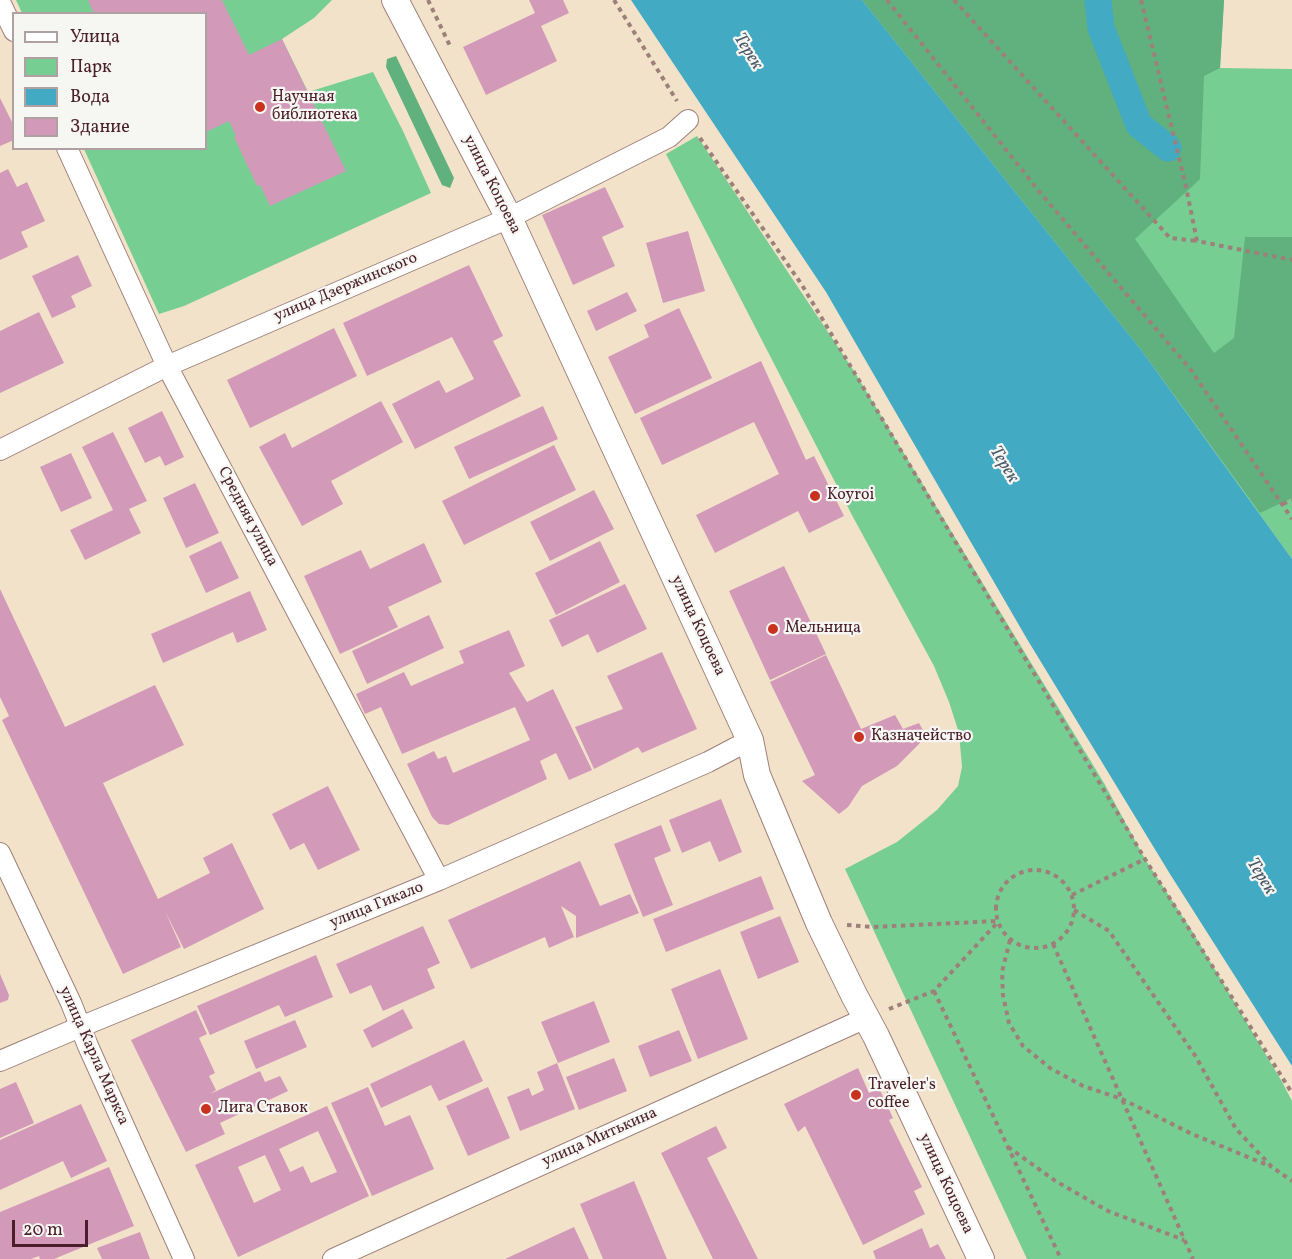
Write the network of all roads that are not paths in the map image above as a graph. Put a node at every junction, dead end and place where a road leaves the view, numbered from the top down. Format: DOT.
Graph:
graph roads {
  1 [pos="395,0"];
  2 [pos="0,2"];
  3 [pos="12,27"];
  4 [pos="688,120"];
  5 [pos="68,150"];
  6 [pos="509,218"];
  7 [pos="167,366"];
  8 [pos="0,450"];
  9 [pos="750,740"];
  10 [pos="0,853"];
  11 [pos="439,880"];
  12 [pos="866,1018"];
  13 [pos="80,1027"];
  14 [pos="0,1061"];
  15 [pos="184,1259"];
  16 [pos="333,1259"];
  17 [pos="981,1259"];
  1 -- 6 [label="street, улица Коцоева"];
  2 -- 3 [label="street"];
  4 -- 6 [label="street, улица Дзержинского"];
  5 -- 7 [label="street, Средняя улица"];
  6 -- 7 [label="street, улица Дзержинского"];
  6 -- 9 [label="street, улица Коцоева"];
  7 -- 8 [label="street, улица Дзержинского"];
  7 -- 11 [label="street, Средняя улица"];
  9 -- 11 [label="street, улица Гикало"];
  9 -- 12 [label="street, улица Коцоева"];
  10 -- 13 [label="street, улица Карла Маркса"];
  11 -- 13 [label="street, улица Гикало"];
  12 -- 16 [label="street, улица Митькина"];
  12 -- 17 [label="street, улица Коцоева"];
  13 -- 14 [label="street, улица Гикало"];
  13 -- 15 [label="street, улица Карла Маркса"];
}
